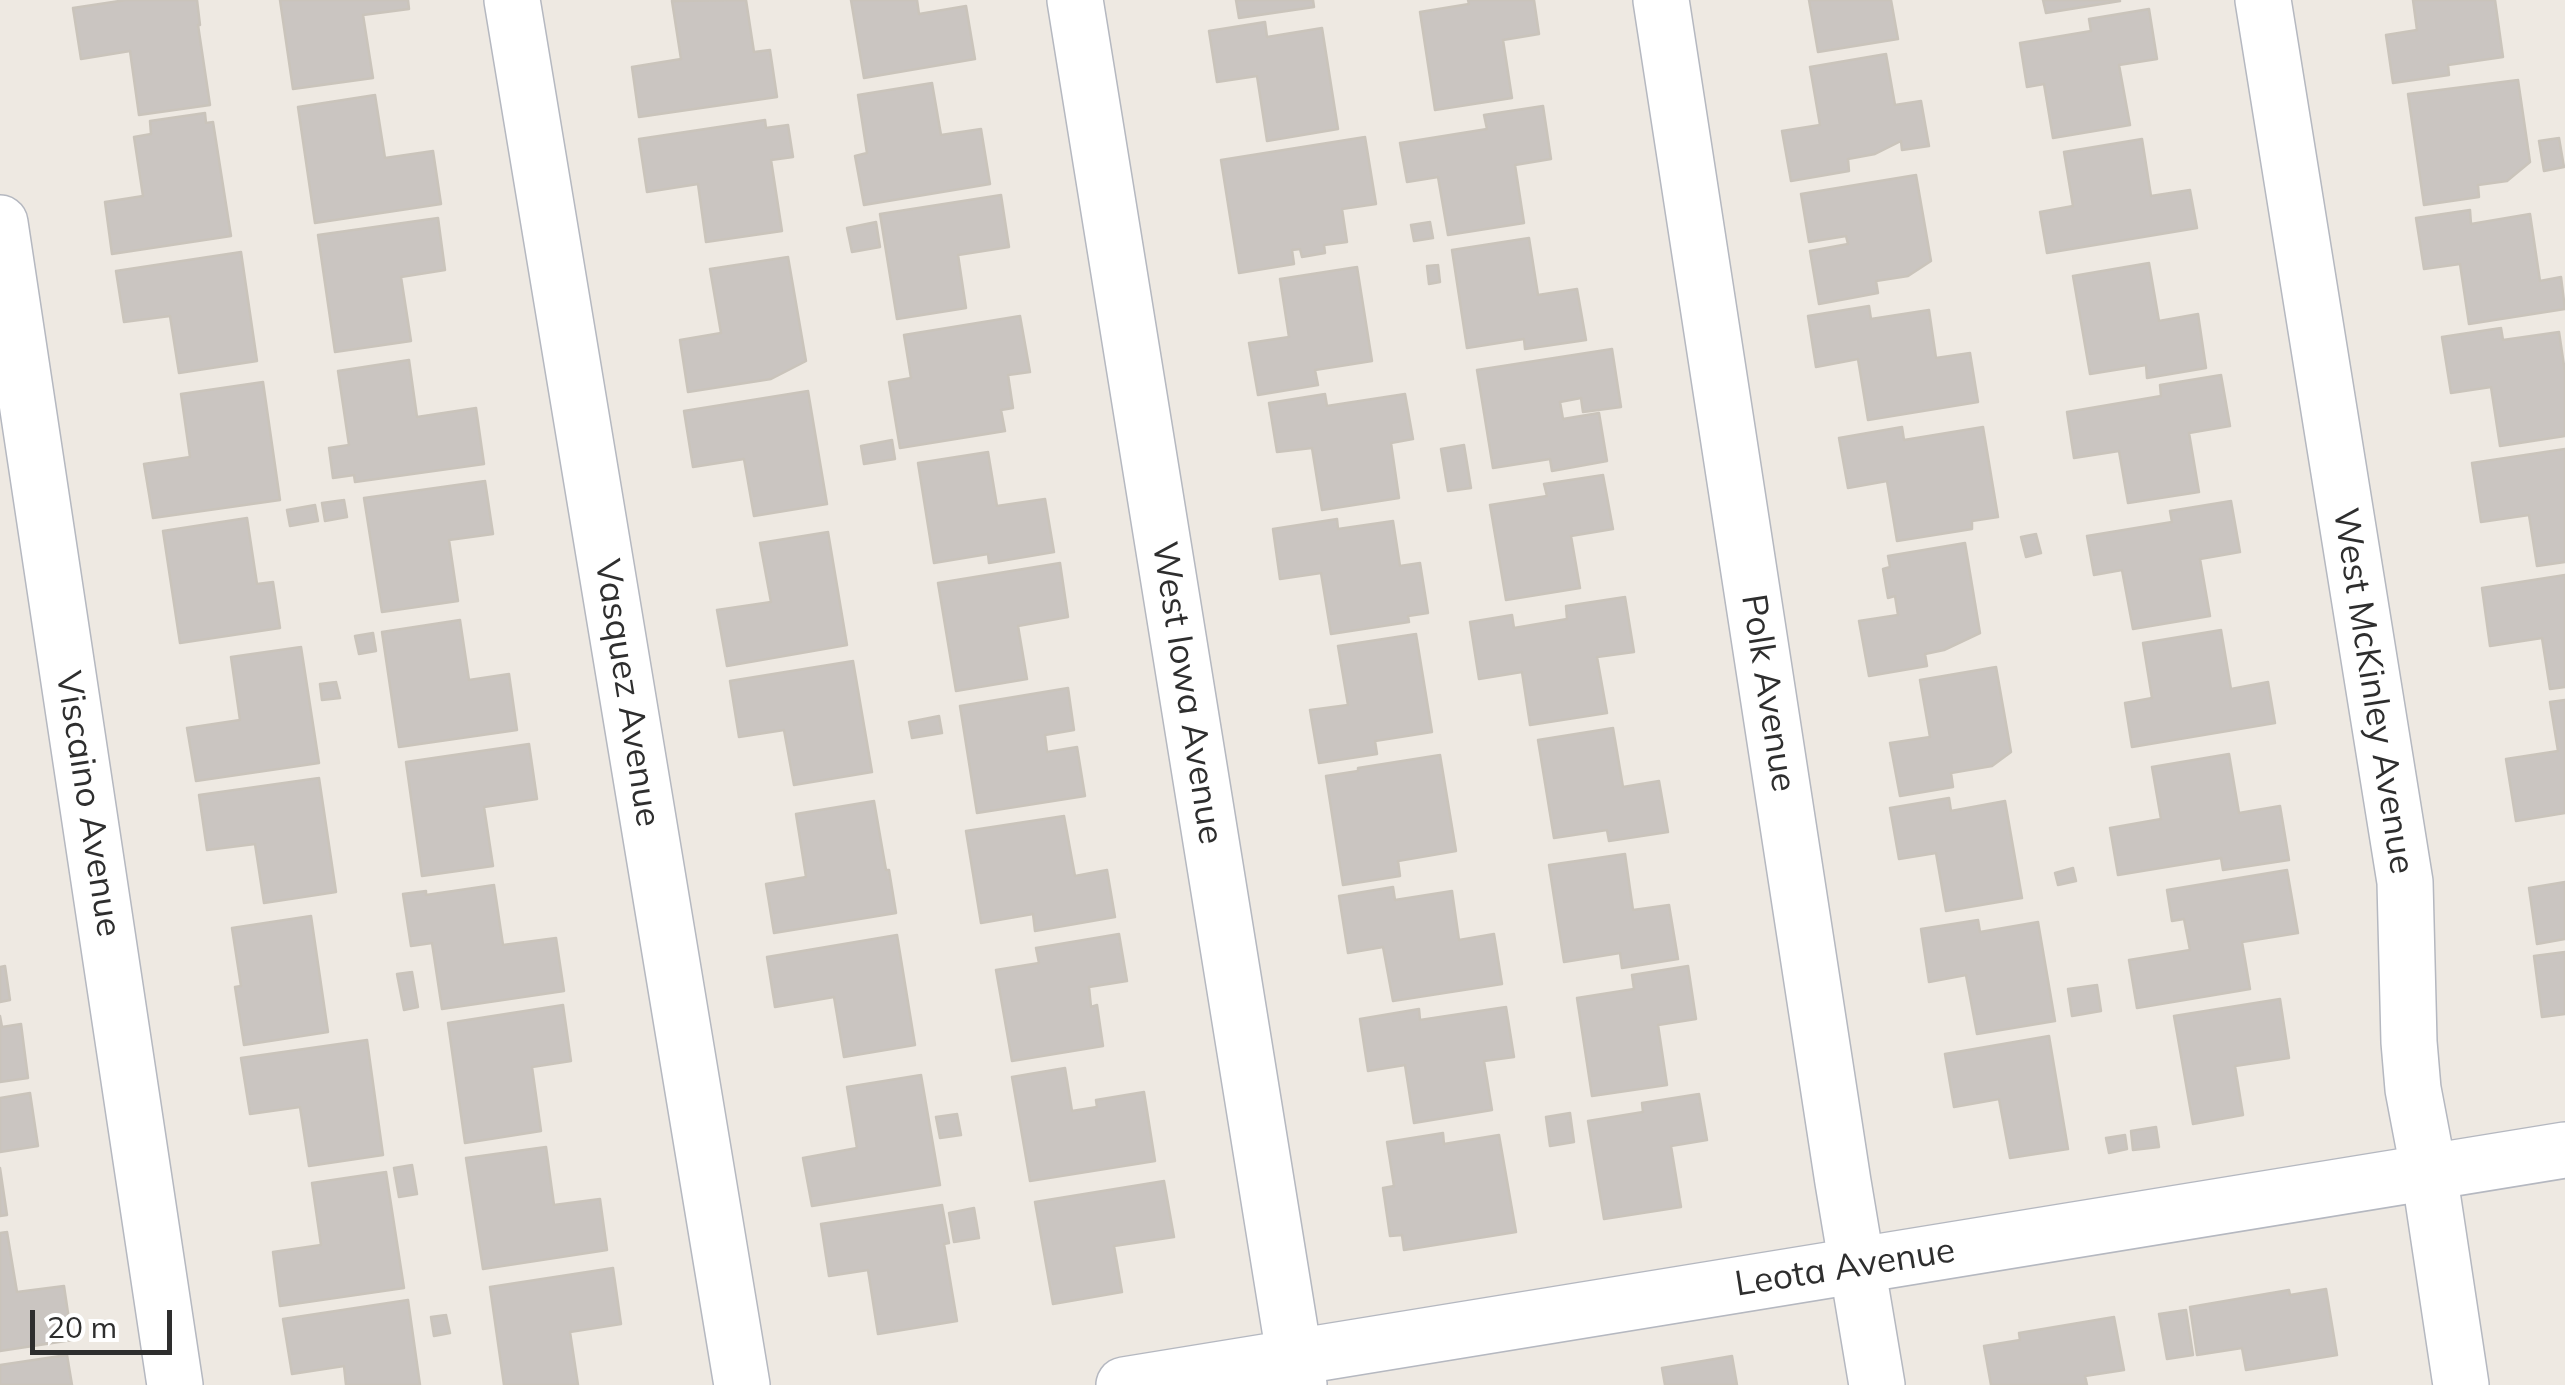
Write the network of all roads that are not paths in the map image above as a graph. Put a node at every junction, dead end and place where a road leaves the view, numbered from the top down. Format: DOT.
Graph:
graph roads {
  1 [pos="512,0"];
  2 [pos="1076,0"];
  3 [pos="1661,0"];
  4 [pos="2264,0"];
  5 [pos="0,223"];
  6 [pos="2565,1150"];
  7 [pos="2429,1173"];
  8 [pos="1857,1266"];
  9 [pos="1297,1371"];
  10 [pos="176,1385"];
  11 [pos="742,1385"];
  12 [pos="1124,1385"];
  13 [pos="1877,1385"];
  14 [pos="2461,1385"];
  1 -- 11 [label="street, Vasquez Avenue"];
  2 -- 9 [label="street, West Iowa Avenue"];
  3 -- 8 [label="street, Polk Avenue"];
  4 -- 7 [label="street, West McKinley Avenue"];
  5 -- 10 [label="street, Viscaino Avenue"];
  6 -- 7 [label="street, Leota Avenue"];
  7 -- 8 [label="street, Leota Avenue"];
  7 -- 14 [label="street, West McKinley Avenue"];
  8 -- 9 [label="street, Leota Avenue"];
  8 -- 13 [label="street, Polk Avenue"];
  9 -- 12 [label="street, Leota Avenue"];
}
